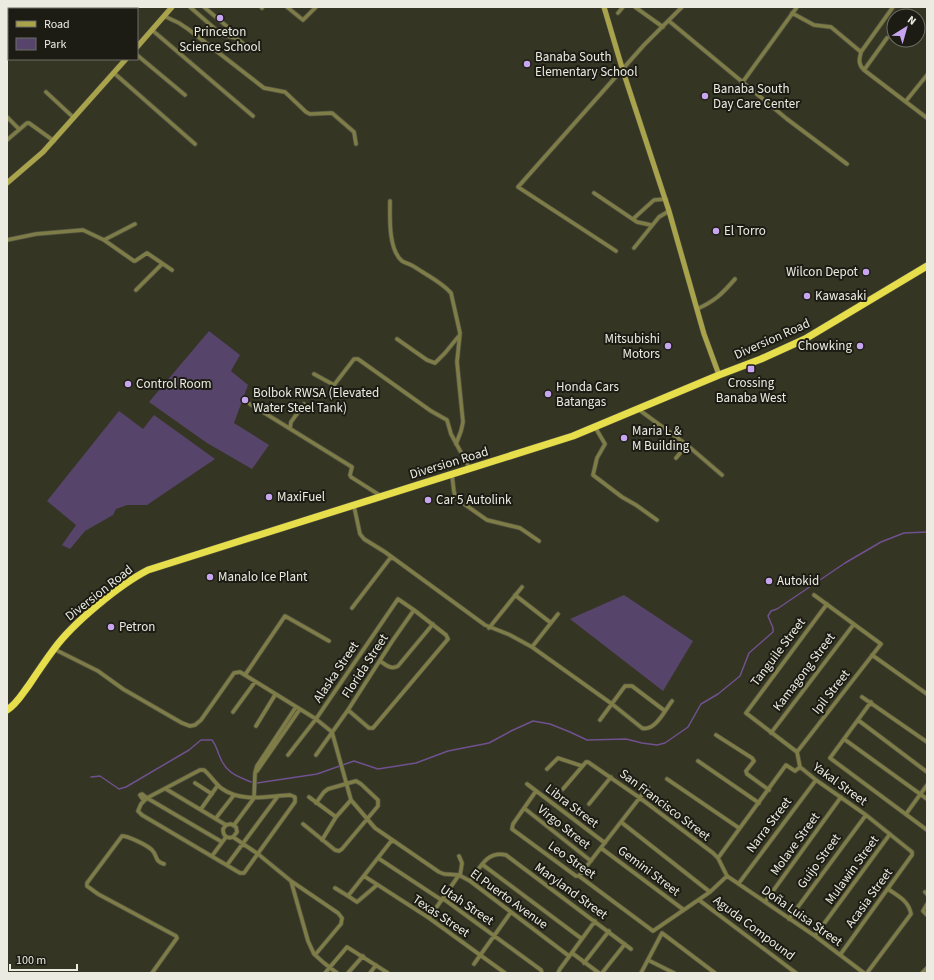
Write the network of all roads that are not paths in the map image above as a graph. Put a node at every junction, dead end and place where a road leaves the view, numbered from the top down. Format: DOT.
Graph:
graph roads {
  1 [pos="172,7"];
  2 [pos="190,7"];
  3 [pos="204,7"];
  4 [pos="287,7"];
  5 [pos="316,7"];
  6 [pos="604,7"];
  7 [pos="623,7"];
  8 [pos="635,7"];
  9 [pos="682,7"];
  10 [pos="797,7"];
  11 [pos="893,7"];
  12 [pos="792,13"];
  13 [pos="618,14"];
  14 [pos="164,16"];
  15 [pos="669,21"];
  16 [pos="662,27"];
  17 [pos="152,30"];
  18 [pos="236,38"];
  19 [pos="886,39"];
  20 [pos="138,46"];
  21 [pos="250,49"];
  22 [pos="861,52"];
  23 [pos="138,56"];
  24 [pos="125,60"];
  25 [pos="864,70"];
  26 [pos="622,71"];
  27 [pos="114,73"];
  28 [pos="927,75"];
  29 [pos="742,83"];
  30 [pos="46,92"];
  31 [pos="185,95"];
  32 [pos="906,101"];
  33 [pos="253,116"];
  34 [pos="7,117"];
  35 [pos="74,118"];
  36 [pos="927,118"];
  37 [pos="19,129"];
  38 [pos="7,140"];
  39 [pos="54,141"];
  40 [pos="194,144"];
  41 [pos="356,144"];
  42 [pos="847,164"];
  43 [pos="7,183"];
  44 [pos="594,193"];
  45 [pos="666,199"];
  46 [pos="390,201"];
  47 [pos="670,211"];
  48 [pos="633,219"];
  49 [pos="136,224"];
  50 [pos="651,226"];
  51 [pos="7,240"];
  52 [pos="104,240"];
  53 [pos="634,248"];
  54 [pos="616,251"];
  55 [pos="162,264"];
  56 [pos="927,266"];
  57 [pos="172,270"];
  58 [pos="735,279"];
  59 [pos="136,290"];
  60 [pos="697,309"];
  61 [pos="459,336"];
  62 [pos="397,339"];
  63 [pos="314,374"];
  64 [pos="719,375"];
  65 [pos="250,404"];
  66 [pos="304,404"];
  67 [pos="638,409"];
  68 [pos="595,427"];
  69 [pos="290,428"];
  70 [pos="456,444"];
  71 [pos="687,445"];
  72 [pos="676,458"];
  73 [pos="470,469"];
  74 [pos="452,475"];
  75 [pos="722,475"];
  76 [pos="382,497"];
  77 [pos="354,506"];
  78 [pos="657,520"];
  79 [pos="539,541"];
  80 [pos="391,557"];
  81 [pos="522,587"];
  82 [pos="515,595"];
  83 [pos="814,595"];
  84 [pos="827,604"];
  85 [pos="352,608"];
  86 [pos="414,610"];
  87 [pos="558,614"];
  88 [pos="551,623"];
  89 [pos="433,624"];
  90 [pos="854,624"];
  91 [pos="489,628"];
  92 [pos="330,641"];
  93 [pos="532,647"];
  94 [pos="54,649"];
  95 [pos="872,655"];
  96 [pos="380,661"];
  97 [pos="245,675"];
  98 [pos="255,682"];
  99 [pos="927,694"];
  100 [pos="275,695"];
  101 [pos="862,697"];
  102 [pos="672,701"];
  103 [pos="871,702"];
  104 [pos="612,704"];
  105 [pos="298,708"];
  106 [pos="7,710"];
  107 [pos="348,710"];
  108 [pos="665,711"];
  109 [pos="233,712"];
  110 [pos="316,719"];
  111 [pos="600,720"];
  112 [pos="858,720"];
  113 [pos="256,726"];
  114 [pos="332,732"];
  115 [pos="771,733"];
  116 [pos="716,735"];
  117 [pos="844,739"];
  118 [pos="927,742"];
  119 [pos="797,752"];
  120 [pos="288,755"];
  121 [pos="316,755"];
  122 [pos="698,761"];
  123 [pos="582,766"];
  124 [pos="800,766"];
  125 [pos="547,769"];
  126 [pos="927,772"];
  127 [pos="611,777"];
  128 [pos="667,779"];
  129 [pos="816,780"];
  130 [pos="195,783"];
  131 [pos="346,783"];
  132 [pos="527,784"];
  133 [pos="218,785"];
  134 [pos="927,785"];
  135 [pos="648,787"];
  136 [pos="166,789"];
  137 [pos="563,789"];
  138 [pos="769,790"];
  139 [pos="536,791"];
  140 [pos="212,794"];
  141 [pos="234,795"];
  142 [pos="920,795"];
  143 [pos="278,796"];
  144 [pos="308,797"];
  145 [pos="841,797"];
  146 [pos="254,798"];
  147 [pos="640,798"];
  148 [pos="145,799"];
  149 [pos="351,800"];
  150 [pos="927,800"];
  151 [pos="316,803"];
  152 [pos="759,803"];
  153 [pos="589,804"];
  154 [pos="524,808"];
  155 [pos="201,809"];
  156 [pos="906,814"];
  157 [pos="866,815"];
  158 [pos="336,817"];
  159 [pos="216,818"];
  160 [pos="366,819"];
  161 [pos="621,822"];
  162 [pos="303,824"];
  163 [pos="226,825"];
  164 [pos="234,825"];
  165 [pos="740,828"];
  166 [pos="927,830"];
  167 [pos="890,834"];
  168 [pos="226,836"];
  169 [pos="233,837"];
  170 [pos="322,840"];
  171 [pos="392,840"];
  172 [pos="222,842"];
  173 [pos="243,842"];
  174 [pos="605,843"];
  175 [pos="601,848"];
  176 [pos="912,852"];
  177 [pos="258,854"];
  178 [pos="212,856"];
  179 [pos="458,856"];
  180 [pos="378,858"];
  181 [pos="718,858"];
  182 [pos="592,861"];
  183 [pos="164,864"];
  184 [pos="227,865"];
  185 [pos="483,865"];
  186 [pos="460,875"];
  187 [pos="364,876"];
  188 [pos="579,876"];
  189 [pos="728,876"];
  190 [pos="470,881"];
  191 [pos="291,882"];
  192 [pos="739,883"];
  193 [pos="377,885"];
  194 [pos="335,888"];
  195 [pos="888,889"];
  196 [pos="710,892"];
  197 [pos="348,896"];
  198 [pos="443,899"];
  199 [pos="699,900"];
  200 [pos="765,902"];
  201 [pos="927,904"];
  202 [pos="684,910"];
  203 [pos="511,912"];
  204 [pos="927,915"];
  205 [pos="429,918"];
  206 [pos="789,919"];
  207 [pos="595,921"];
  208 [pos="609,931"];
  209 [pos="494,935"];
  210 [pos="815,936"];
  211 [pos="582,939"];
  212 [pos="625,944"];
  213 [pos="631,949"];
  214 [pos="571,954"];
  215 [pos="840,954"];
  216 [pos="316,955"];
  217 [pos="480,955"];
  218 [pos="363,956"];
  219 [pos="648,960"];
  220 [pos="584,963"];
  221 [pos="474,964"];
  222 [pos="376,965"];
  223 [pos="329,967"];
  224 [pos="927,968"];
  225 [pos="152,973"];
  226 [pos="325,973"];
  227 [pos="337,973"];
  228 [pos="348,973"];
  229 [pos="370,973"];
  230 [pos="388,973"];
  231 [pos="505,973"];
  232 [pos="542,973"];
  233 [pos="558,973"];
  234 [pos="599,973"];
  235 [pos="602,973"];
  236 [pos="641,973"];
  237 [pos="674,973"];
  238 [pos="715,973"];
  239 [pos="796,973"];
  240 [pos="866,973"];
  241 [pos="922,973"];
  1 -- 14 [label="street"];
  2 -- 18 [label="street"];
  3 -- 18 [label="street"];
  4 -- 5 [label="street"];
  6 -- 26 [label="street"];
  7 -- 13 [label="street"];
  8 -- 16 [label="street"];
  9 -- 15 [label="street"];
  10 -- 12 [label="street"];
  11 -- 22 [label="street"];
  12 -- 22 [label="street"];
  12 -- 29 [label="street"];
  14 -- 17 [label="street"];
  14 -- 41 [label="street"];
  15 -- 16 [label="street"];
  15 -- 29 [label="street"];
  16 -- 26 [label="street"];
  17 -- 20 [label="street"];
  17 -- 33 [label="street"];
  18 -- 21 [label="street"];
  19 -- 25 [label="street"];
  22 -- 25 [label="street"];
  23 -- 31 [label="street"];
  24 -- 27 [label="street"];
  25 -- 32 [label="street"];
  26 -- 45 [label="street"];
  26 -- 54 [label="street"];
  27 -- 35 [label="street"];
  27 -- 40 [label="street"];
  28 -- 32 [label="street"];
  29 -- 42 [label="street"];
  30 -- 35 [label="street"];
  32 -- 36 [label="street"];
  34 -- 37 [label="street"];
  35 -- 39 [label="street"];
  37 -- 38 [label="street"];
  37 -- 39 [label="street"];
  39 -- 43 [label="street"];
  44 -- 48 [label="street"];
  45 -- 47 [label="street"];
  45 -- 48 [label="street"];
  46 -- 61 [label="street"];
  47 -- 50 [label="street"];
  47 -- 60 [label="street"];
  48 -- 50 [label="street"];
  49 -- 52 [label="street"];
  50 -- 53 [label="street"];
  51 -- 52 [label="street"];
  52 -- 55 [label="street"];
  55 -- 57 [label="street"];
  55 -- 59 [label="street"];
  56 -- 64 [label="highway, Diversion Road"];
  58 -- 60 [label="street"];
  60 -- 64 [label="street"];
  61 -- 62 [label="street"];
  61 -- 70 [label="street"];
  63 -- 70 [label="street"];
  64 -- 67 [label="highway, Diversion Road"];
  65 -- 69 [label="street"];
  66 -- 69 [label="street"];
  67 -- 68 [label="highway, Diversion Road"];
  67 -- 71 [label="street"];
  68 -- 73 [label="highway, Diversion Road"];
  68 -- 78 [label="street"];
  69 -- 76 [label="street"];
  70 -- 73 [label="street"];
  71 -- 72 [label="street"];
  71 -- 75 [label="street"];
  73 -- 74 [label="highway, Diversion Road"];
  74 -- 76 [label="highway, Diversion Road"];
  74 -- 79 [label="street"];
  76 -- 77 [label="highway, Diversion Road"];
  77 -- 80 [label="street"];
  77 -- 94 [label="highway, Diversion Road"];
  80 -- 85 [label="street"];
  80 -- 91 [label="street"];
  81 -- 82 [label="street"];
  82 -- 88 [label="street"];
  82 -- 91 [label="street"];
  83 -- 84 [label="street"];
  84 -- 90 [label="street"];
  84 -- 115 [label="street, Tanguile Street"];
  86 -- 89 [label="street"];
  86 -- 96 [label="street, Florida Street"];
  86 -- 110 [label="street, Alaska Street"];
  87 -- 88 [label="street"];
  88 -- 93 [label="street"];
  89 -- 96 [label="street"];
  89 -- 107 [label="street"];
  90 -- 95 [label="street, Ipil Street"];
  90 -- 115 [label="street, Kamagong Street"];
  91 -- 93 [label="street"];
  92 -- 97 [label="street"];
  93 -- 104 [label="street"];
  94 -- 97 [label="street"];
  94 -- 106 [label="highway, Diversion Road"];
  95 -- 99 [label="street"];
  95 -- 119 [label="street, Ipil Street"];
  96 -- 107 [label="street, Florida Street"];
  97 -- 98 [label="street"];
  98 -- 100 [label="street"];
  98 -- 109 [label="street"];
  100 -- 105 [label="street"];
  100 -- 113 [label="street"];
  101 -- 103 [label="street"];
  102 -- 108 [label="street"];
  103 -- 112 [label="street"];
  103 -- 118 [label="street"];
  104 -- 108 [label="street"];
  104 -- 108 [label="street"];
  104 -- 111 [label="street"];
  105 -- 110 [label="street"];
  105 -- 146 [label="street"];
  107 -- 114 [label="street, Florida Street"];
  110 -- 114 [label="street"];
  110 -- 120 [label="street, Alaska Street"];
  112 -- 117 [label="street"];
  112 -- 126 [label="street"];
  114 -- 121 [label="street, Florida Street"];
  114 -- 131 [label="street, El Puerto Avenue"];
  115 -- 119 [label="street"];
  116 -- 138 [label="street"];
  117 -- 142 [label="street"];
  117 -- 156 [label="street"];
  119 -- 124 [label="street, Yakal Street"];
  122 -- 152 [label="street"];
  123 -- 125 [label="street"];
  123 -- 127 [label="street, San Francisco Street"];
  123 -- 137 [label="street"];
  124 -- 129 [label="street, Yakal Street"];
  124 -- 138 [label="street"];
  127 -- 147 [label="street, San Francisco Street"];
  127 -- 153 [label="street"];
  128 -- 165 [label="street"];
  129 -- 145 [label="street, Yakal Street"];
  129 -- 192 [label="street, Narra Street"];
  130 -- 140 [label="street"];
  131 -- 149 [label="street, El Puerto Avenue"];
  131 -- 151 [label="street"];
  131 -- 160 [label="street"];
  132 -- 139 [label="street, Libra Street"];
  133 -- 136 [label="street"];
  133 -- 140 [label="street"];
  133 -- 141 [label="street"];
  134 -- 142 [label="street"];
  135 -- 147 [label="street"];
  136 -- 148 [label="street"];
  136 -- 155 [label="street"];
  138 -- 152 [label="street"];
  139 -- 154 [label="street, Leo Street"];
  139 -- 174 [label="street, Libra Street"];
  140 -- 155 [label="street"];
  141 -- 146 [label="street"];
  141 -- 159 [label="street"];
  142 -- 150 [label="street"];
  142 -- 156 [label="street"];
  143 -- 146 [label="street"];
  143 -- 173 [label="street"];
  143 -- 177 [label="street"];
  144 -- 151 [label="street"];
  145 -- 157 [label="street, Yakal Street"];
  145 -- 200 [label="street, Molave Street"];
  146 -- 164 [label="street"];
  147 -- 161 [label="street"];
  147 -- 181 [label="street, San Francisco Street"];
  148 -- 172 [label="street"];
  148 -- 178 [label="street"];
  149 -- 158 [label="street"];
  149 -- 160 [label="street, El Puerto Avenue"];
  151 -- 158 [label="street"];
  152 -- 165 [label="street"];
  154 -- 182 [label="street, Virgo Street"];
  154 -- 188 [label="street, Leo Street"];
  155 -- 159 [label="street"];
  156 -- 166 [label="street"];
  157 -- 167 [label="street, Yakal Street"];
  157 -- 206 [label="street, Guijo Street"];
  158 -- 170 [label="street"];
  159 -- 163 [label="street"];
  160 -- 170 [label="street"];
  160 -- 171 [label="street, El Puerto Avenue"];
  161 -- 174 [label="street"];
  161 -- 196 [label="street"];
  162 -- 170 [label="street"];
  163 -- 164 [label="street"];
  163 -- 168 [label="street"];
  164 -- 169 [label="street"];
  165 -- 181 [label="street"];
  167 -- 176 [label="street, Yakal Street"];
  167 -- 210 [label="street, Mulawin Street"];
  168 -- 169 [label="street"];
  168 -- 172 [label="street"];
  169 -- 173 [label="street"];
  171 -- 180 [label="street"];
  171 -- 186 [label="street, El Puerto Avenue"];
  172 -- 178 [label="street"];
  173 -- 177 [label="street"];
  173 -- 184 [label="street"];
  174 -- 175 [label="street"];
  175 -- 182 [label="street"];
  175 -- 202 [label="street, Gemini Street"];
  176 -- 195 [label="street, Acasia Street"];
  177 -- 184 [label="street"];
  177 -- 191 [label="street"];
  178 -- 184 [label="street"];
  179 -- 186 [label="street"];
  180 -- 187 [label="street"];
  180 -- 198 [label="street, Utah Street"];
  181 -- 189 [label="street, San Francisco Street"];
  182 -- 188 [label="street"];
  183 -- 225 [label="street"];
  185 -- 190 [label="street"];
  185 -- 207 [label="street, Maryland Street"];
  185 -- 211 [label="street"];
  186 -- 190 [label="street, El Puerto Avenue"];
  186 -- 198 [label="street"];
  187 -- 193 [label="street, Texas Street"];
  187 -- 197 [label="street"];
  188 -- 202 [label="street, Leo Street"];
  189 -- 192 [label="street, Doña Luisa Street"];
  189 -- 196 [label="street"];
  190 -- 203 [label="street, El Puerto Avenue"];
  191 -- 216 [label="street"];
  191 -- 216 [label="street"];
  192 -- 200 [label="street, Doña Luisa Street"];
  193 -- 197 [label="street"];
  193 -- 205 [label="street, Texas Street"];
  194 -- 197 [label="street"];
  195 -- 215 [label="street, Acasia Street"];
  195 -- 240 [label="street"];
  196 -- 199 [label="street"];
  198 -- 205 [label="street"];
  198 -- 209 [label="street, Utah Street"];
  199 -- 202 [label="street"];
  199 -- 239 [label="street, Aguda Compound"];
  200 -- 206 [label="street, Doña Luisa Street"];
  201 -- 204 [label="street"];
  203 -- 209 [label="street"];
  203 -- 214 [label="street, El Puerto Avenue"];
  205 -- 217 [label="street, Texas Street"];
  206 -- 210 [label="street, Doña Luisa Street"];
  207 -- 208 [label="street, Maryland Street"];
  207 -- 211 [label="street"];
  208 -- 212 [label="street, Maryland Street"];
  208 -- 220 [label="street"];
  209 -- 217 [label="street"];
  209 -- 232 [label="street, Utah Street"];
  210 -- 215 [label="street, Doña Luisa Street"];
  211 -- 214 [label="street"];
  212 -- 213 [label="street, Maryland Street"];
  212 -- 235 [label="street"];
  214 -- 220 [label="street, El Puerto Avenue"];
  214 -- 233 [label="street"];
  215 -- 240 [label="street, Doña Luisa Street"];
  216 -- 223 [label="street"];
  217 -- 221 [label="street"];
  217 -- 231 [label="street, Texas Street"];
  218 -- 222 [label="street"];
  218 -- 223 [label="street"];
  218 -- 228 [label="street"];
  219 -- 236 [label="street"];
  219 -- 237 [label="street"];
  219 -- 238 [label="street"];
  220 -- 234 [label="street, El Puerto Avenue"];
  222 -- 229 [label="street"];
  222 -- 230 [label="street"];
  223 -- 226 [label="street"];
  223 -- 227 [label="street"];
  224 -- 241 [label="street"];
}
